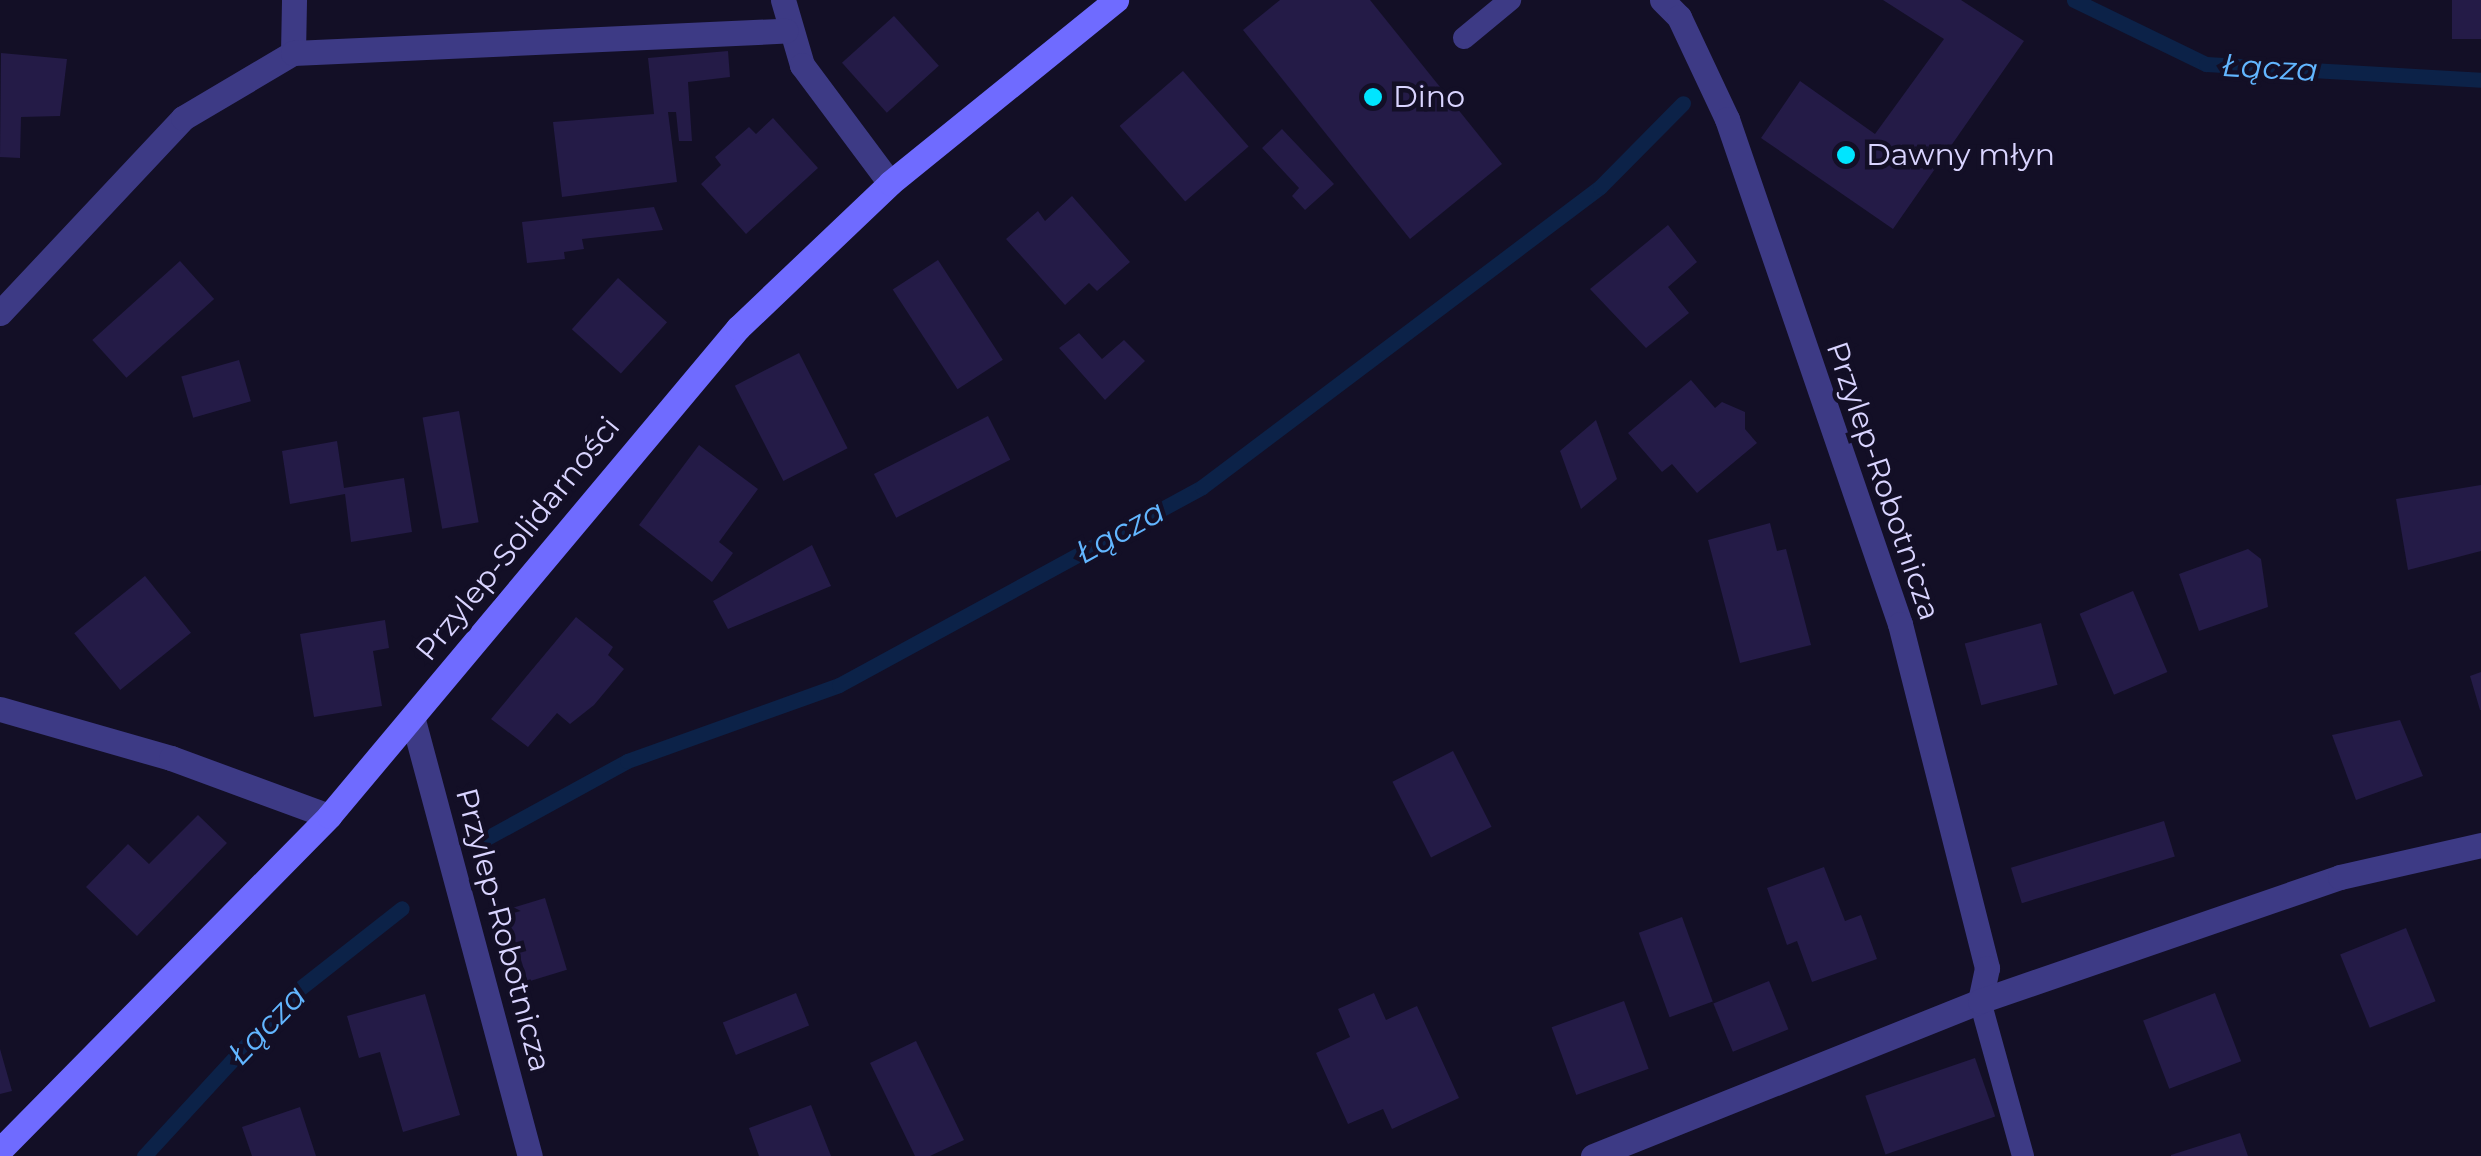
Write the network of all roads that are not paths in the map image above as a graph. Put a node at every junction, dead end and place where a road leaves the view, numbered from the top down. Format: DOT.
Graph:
graph roads {
  1 [pos="294,0"];
  2 [pos="783,0"];
  3 [pos="1116,0"];
  4 [pos="1510,0"];
  5 [pos="1662,0"];
  6 [pos="786,31"];
  7 [pos="1464,38"];
  8 [pos="293,53"];
  9 [pos="890,183"];
  10 [pos="0,313"];
  11 [pos="0,709"];
  12 [pos="414,720"];
  13 [pos="329,816"];
  14 [pos="2481,845"];
  15 [pos="1980,1002"];
  16 [pos="0,1150"];
  17 [pos="530,1156"];
  18 [pos="1593,1156"];
  19 [pos="2023,1156"];
  1 -- 8 [label="street"];
  2 -- 6 [label="street"];
  3 -- 9 [label="main road, Przylep-Solidarności"];
  4 -- 7 [label="lane"];
  5 -- 15 [label="street, Przylep-Robotnicza"];
  6 -- 8 [label="street"];
  6 -- 9 [label="street"];
  8 -- 10 [label="street"];
  9 -- 12 [label="main road, Przylep-Solidarności"];
  11 -- 13 [label="street"];
  12 -- 13 [label="main road, Przylep-Solidarności"];
  12 -- 17 [label="street, Przylep-Robotnicza"];
  13 -- 16 [label="main road, Przylep-Solidarności"];
  14 -- 15 [label="street"];
  15 -- 18 [label="street"];
  15 -- 19 [label="lane"];
}
